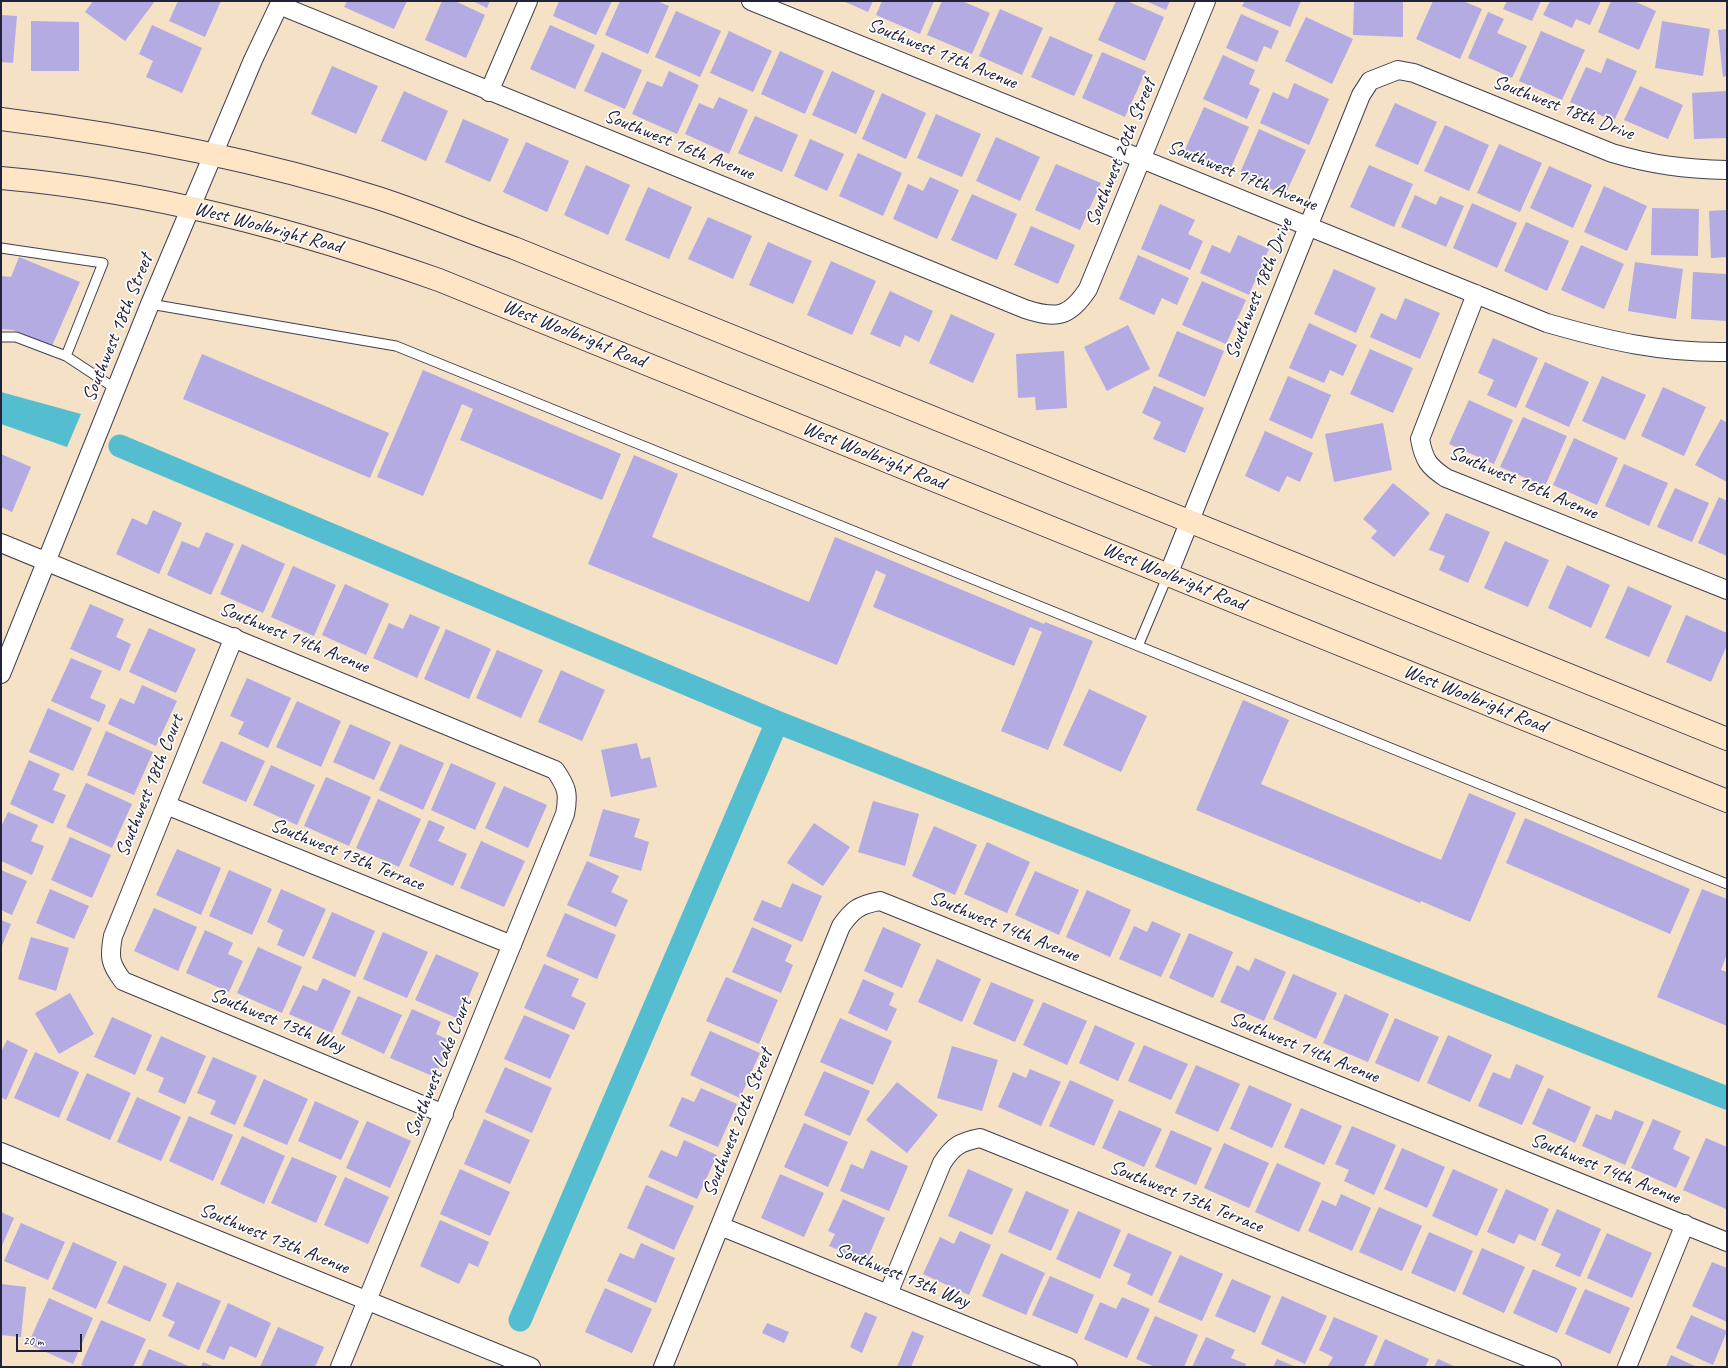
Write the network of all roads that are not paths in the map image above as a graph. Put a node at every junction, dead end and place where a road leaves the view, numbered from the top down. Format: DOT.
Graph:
graph roads {
  1 [pos="528,1"];
  2 [pos="751,1"];
  3 [pos="1206,1"];
  4 [pos="280,3"];
  5 [pos="489,92"];
  6 [pos="1,119"];
  7 [pos="214,154"];
  8 [pos="1142,159"];
  9 [pos="1727,170"];
  10 [pos="1,178"];
  11 [pos="191,208"];
  12 [pos="1308,226"];
  13 [pos="1,248"];
  14 [pos="1476,294"];
  15 [pos="150,304"];
  16 [pos="1064,313"];
  17 [pos="1,336"];
  18 [pos="1727,352"];
  19 [pos="66,356"];
  20 [pos="116,389"];
  21 [pos="1190,522"];
  22 [pos="1,543"];
  23 [pos="47,561"];
  24 [pos="1168,575"];
  25 [pos="1727,590"];
  26 [pos="234,637"];
  27 [pos="1138,646"];
  28 [pos="1,674"];
  29 [pos="1727,739"];
  30 [pos="565,783"];
  31 [pos="1727,801"];
  32 [pos="166,805"];
  33 [pos="1727,884"];
  34 [pos="864,904"];
  35 [pos="512,945"];
  36 [pos="110,952"];
  37 [pos="444,1114"];
  38 [pos="1,1152"];
  39 [pos="1685,1224"];
  40 [pos="720,1226"];
  41 [pos="1727,1242"];
  42 [pos="888,1294"];
  43 [pos="368,1301"];
  44 [pos="340,1367"];
  45 [pos="531,1367"];
  46 [pos="663,1367"];
  47 [pos="1068,1367"];
  48 [pos="1552,1367"];
  49 [pos="1627,1367"];
  1 -- 5 [label="street"];
  2 -- 8 [label="street, Southwest 17th Avenue"];
  3 -- 8 [label="street, Southwest 20th Street"];
  4 -- 5 [label="street, Southwest 16th Avenue"];
  4 -- 7 [label="street, Southwest 18th Street"];
  5 -- 16 [label="street, Southwest 16th Avenue"];
  6 -- 7 [label="main road"];
  7 -- 11 [label="street, Southwest 18th Street"];
  7 -- 21 [label="main road"];
  8 -- 12 [label="street, Southwest 17th Avenue"];
  8 -- 16 [label="street, Southwest 20th Street"];
  9 -- 12 [label="street, Southwest 18th Drive"];
  10 -- 11 [label="main road, West Woolbright Road"];
  11 -- 15 [label="street, Southwest 18th Street"];
  11 -- 24 [label="main road, West Woolbright Road"];
  12 -- 14 [label="street, Southwest 17th Avenue"];
  12 -- 21 [label="street, Southwest 18th Drive"];
  13 -- 19 [label="lane"];
  14 -- 18 [label="street, Southwest 17th Avenue"];
  14 -- 25 [label="street, Southwest 16th Avenue"];
  15 -- 20 [label="street, Southwest 18th Street"];
  15 -- 27 [label="lane"];
  17 -- 19 [label="lane"];
  19 -- 20 [label="lane"];
  20 -- 23 [label="street, Southwest 18th Street"];
  21 -- 24 [label="street, Southwest 18th Drive"];
  21 -- 29 [label="main road"];
  22 -- 23 [label="street, Southwest 14th Avenue"];
  23 -- 26 [label="street, Southwest 14th Avenue"];
  23 -- 28 [label="street, Southwest 18th Street"];
  24 -- 27 [label="lane"];
  24 -- 31 [label="main road, West Woolbright Road"];
  26 -- 30 [label="street, Southwest 14th Avenue"];
  26 -- 32 [label="street, Southwest 18th Court"];
  27 -- 33 [label="lane"];
  30 -- 35 [label="street, Southwest Lake Court"];
  32 -- 35 [label="street, Southwest 13th Terrace"];
  32 -- 36 [label="street, Southwest 18th Court"];
  34 -- 39 [label="street, Southwest 14th Avenue"];
  34 -- 40 [label="street, Southwest 20th Street"];
  35 -- 37 [label="street, Southwest Lake Court"];
  36 -- 37 [label="street, Southwest 13th Way"];
  37 -- 43 [label="street, Southwest Lake Court"];
  38 -- 43 [label="street, Southwest 13th Avenue"];
  39 -- 41 [label="street, Southwest 14th Avenue"];
  39 -- 49 [label="street"];
  40 -- 42 [label="street, Southwest 13th Way"];
  40 -- 46 [label="street, Southwest 20th Street"];
  42 -- 47 [label="street, Southwest 13th Way"];
  42 -- 48 [label="street, Southwest 13th Terrace"];
  43 -- 44 [label="street, Southwest Lake Court"];
  43 -- 45 [label="street, Southwest 13th Avenue"];
}
